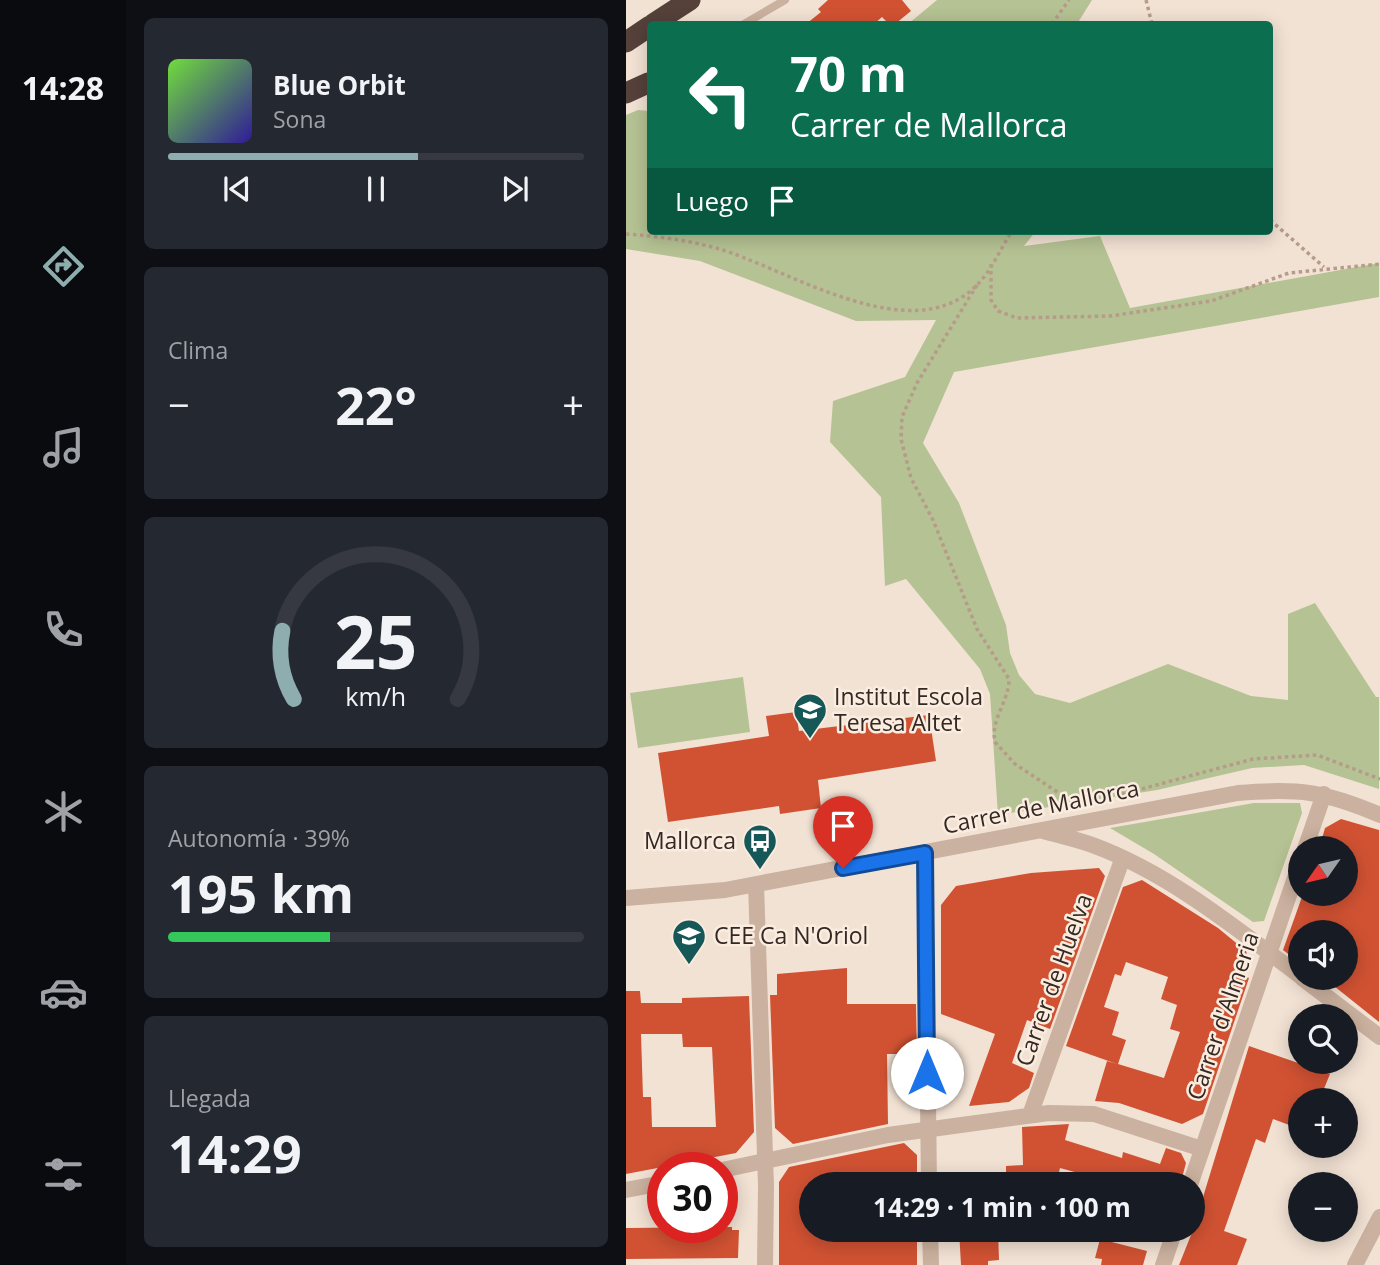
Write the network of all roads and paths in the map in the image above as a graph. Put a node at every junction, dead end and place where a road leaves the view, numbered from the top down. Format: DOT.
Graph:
graph roads {
  1 [pos="690,0"];
  2 [pos="785,0"];
  3 [pos="1069,0"];
  4 [pos="1146,0"];
  5 [pos="658,21"];
  6 [pos="749,21"];
  7 [pos="1054,21"];
  8 [pos="1151,21"];
  9 [pos="647,28"];
  10 [pos="626,43"];
  11 [pos="647,83"];
  12 [pos="626,93"];
  13 [pos="1273,223"];
  14 [pos="626,234"];
  15 [pos="1009,235"];
  16 [pos="991,264"];
  17 [pos="1380,264"];
  18 [pos="1324,268"];
  19 [pos="977,285"];
  20 [pos="1380,779"];
  21 [pos="1324,794"];
  22 [pos="1100,809"];
  23 [pos="1380,815"];
  24 [pos="1041,830"];
  25 [pos="1309,836"];
  26 [pos="925,853"];
  27 [pos="1122,860"];
  28 [pos="756,884"];
  29 [pos="1288,897"];
  30 [pos="626,898"];
  31 [pos="1268,953"];
  32 [pos="1288,968"];
  33 [pos="1318,990"];
  34 [pos="1380,1037"];
  35 [pos="1030,1115"];
  36 [pos="928,1129"];
  37 [pos="1202,1149"];
  38 [pos="765,1161"];
  39 [pos="738,1167"];
  40 [pos="929,1172"];
  41 [pos="1194,1172"];
  42 [pos="647,1186"];
  43 [pos="626,1191"];
  44 [pos="1380,1217"];
  45 [pos="930,1242"];
  46 [pos="1171,1242"];
  47 [pos="765,1265"];
  48 [pos="931,1265"];
  49 [pos="1163,1265"];
  50 [pos="1355,1265"];
  1 -- 5 [label="highway"];
  2 -- 6 [label="lane"];
  3 -- 7 [label="path"];
  4 -- 8 [label="path"];
  9 -- 10 [label="highway"];
  11 -- 12 [label="highway"];
  13 -- 18 [label="path"];
  14 -- 19 [label="path"];
  15 -- 16 [label="path"];
  16 -- 18 [label="path"];
  16 -- 19 [label="path"];
  17 -- 18 [label="path"];
  19 -- 22 [label="path"];
  20 -- 22 [label="path"];
  21 -- 22 [label="street, Carrer de Mallorca"];
  21 -- 23 [label="street, Carrer de Mallorca"];
  21 -- 25 [label="street"];
  22 -- 24 [label="street, Carrer de Mallorca"];
  24 -- 26 [label="street, Carrer de Mallorca"];
  24 -- 27 [label="street"];
  26 -- 28 [label="street, Carrer de Mallorca"];
  26 -- 36 [label="street"];
  27 -- 31 [label="street"];
  27 -- 35 [label="street, Carrer de Huelva"];
  28 -- 30 [label="street, Carrer de Mallorca"];
  28 -- 38 [label="street"];
  29 -- 31 [label="street, Carrer d'Almeria"];
  31 -- 32 [label="street"];
  31 -- 37 [label="street, Carrer d'Almeria"];
  33 -- 34 [label="street"];
  35 -- 36 [label="street"];
  35 -- 37 [label="street"];
  36 -- 38 [label="street"];
  36 -- 40 [label="street"];
  37 -- 41 [label="street, Carrer d'Almeria"];
  38 -- 39 [label="street"];
  38 -- 47 [label="street"];
  42 -- 43 [label="street"];
  44 -- 50 [label="street"];
  45 -- 48 [label="street"];
  46 -- 49 [label="street"];
}
